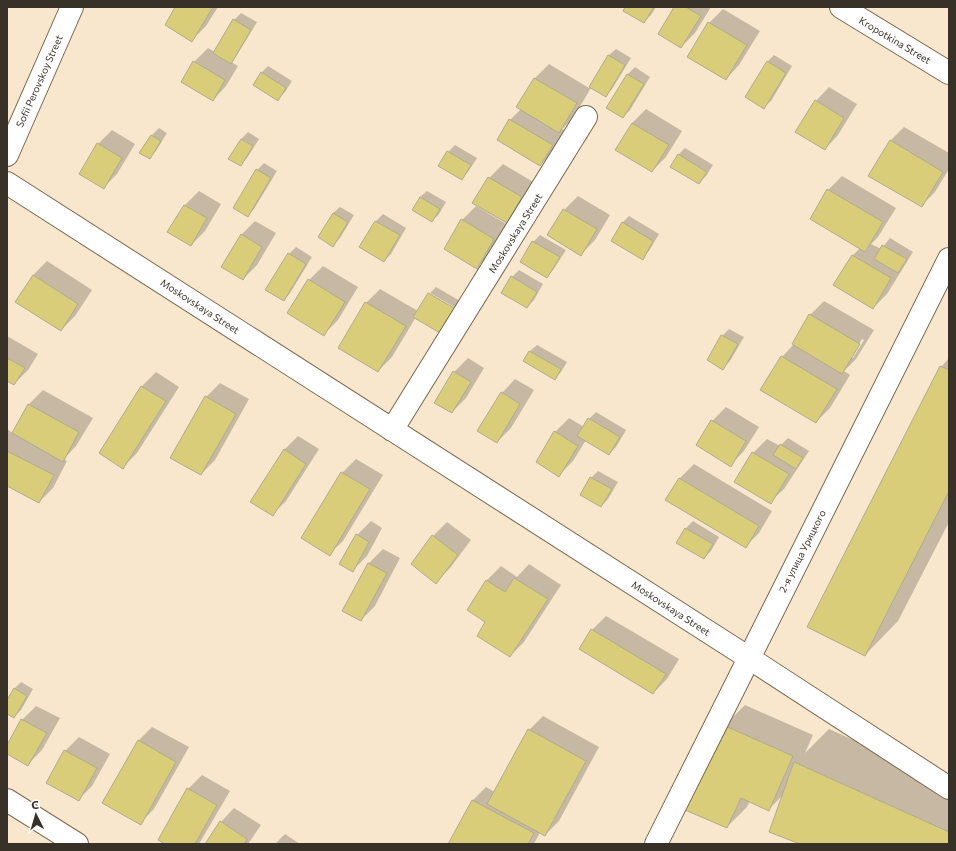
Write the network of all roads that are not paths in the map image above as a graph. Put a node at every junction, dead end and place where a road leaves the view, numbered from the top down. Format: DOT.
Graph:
graph roads {
  1 [pos="72,7"];
  2 [pos="841,7"];
  3 [pos="949,73"];
  4 [pos="586,117"];
  5 [pos="7,155"];
  6 [pos="7,183"];
  7 [pos="949,259"];
  8 [pos="392,430"];
  9 [pos="749,658"];
  10 [pos="949,788"];
  11 [pos="7,800"];
  12 [pos="77,844"];
  13 [pos="656,844"];
  1 -- 5 [label="street, Sofii Perovskoy Street"];
  2 -- 3 [label="street, Kropotkina Street"];
  4 -- 8 [label="street, Moskovskaya Street"];
  6 -- 8 [label="street, Moskovskaya Street"];
  7 -- 9 [label="street, 2-я улица Урицкого"];
  8 -- 9 [label="street, Moskovskaya Street"];
  9 -- 10 [label="street, Moskovskaya Street"];
  9 -- 13 [label="street, 2-я улица Урицкого"];
  11 -- 12 [label="street"];
}
